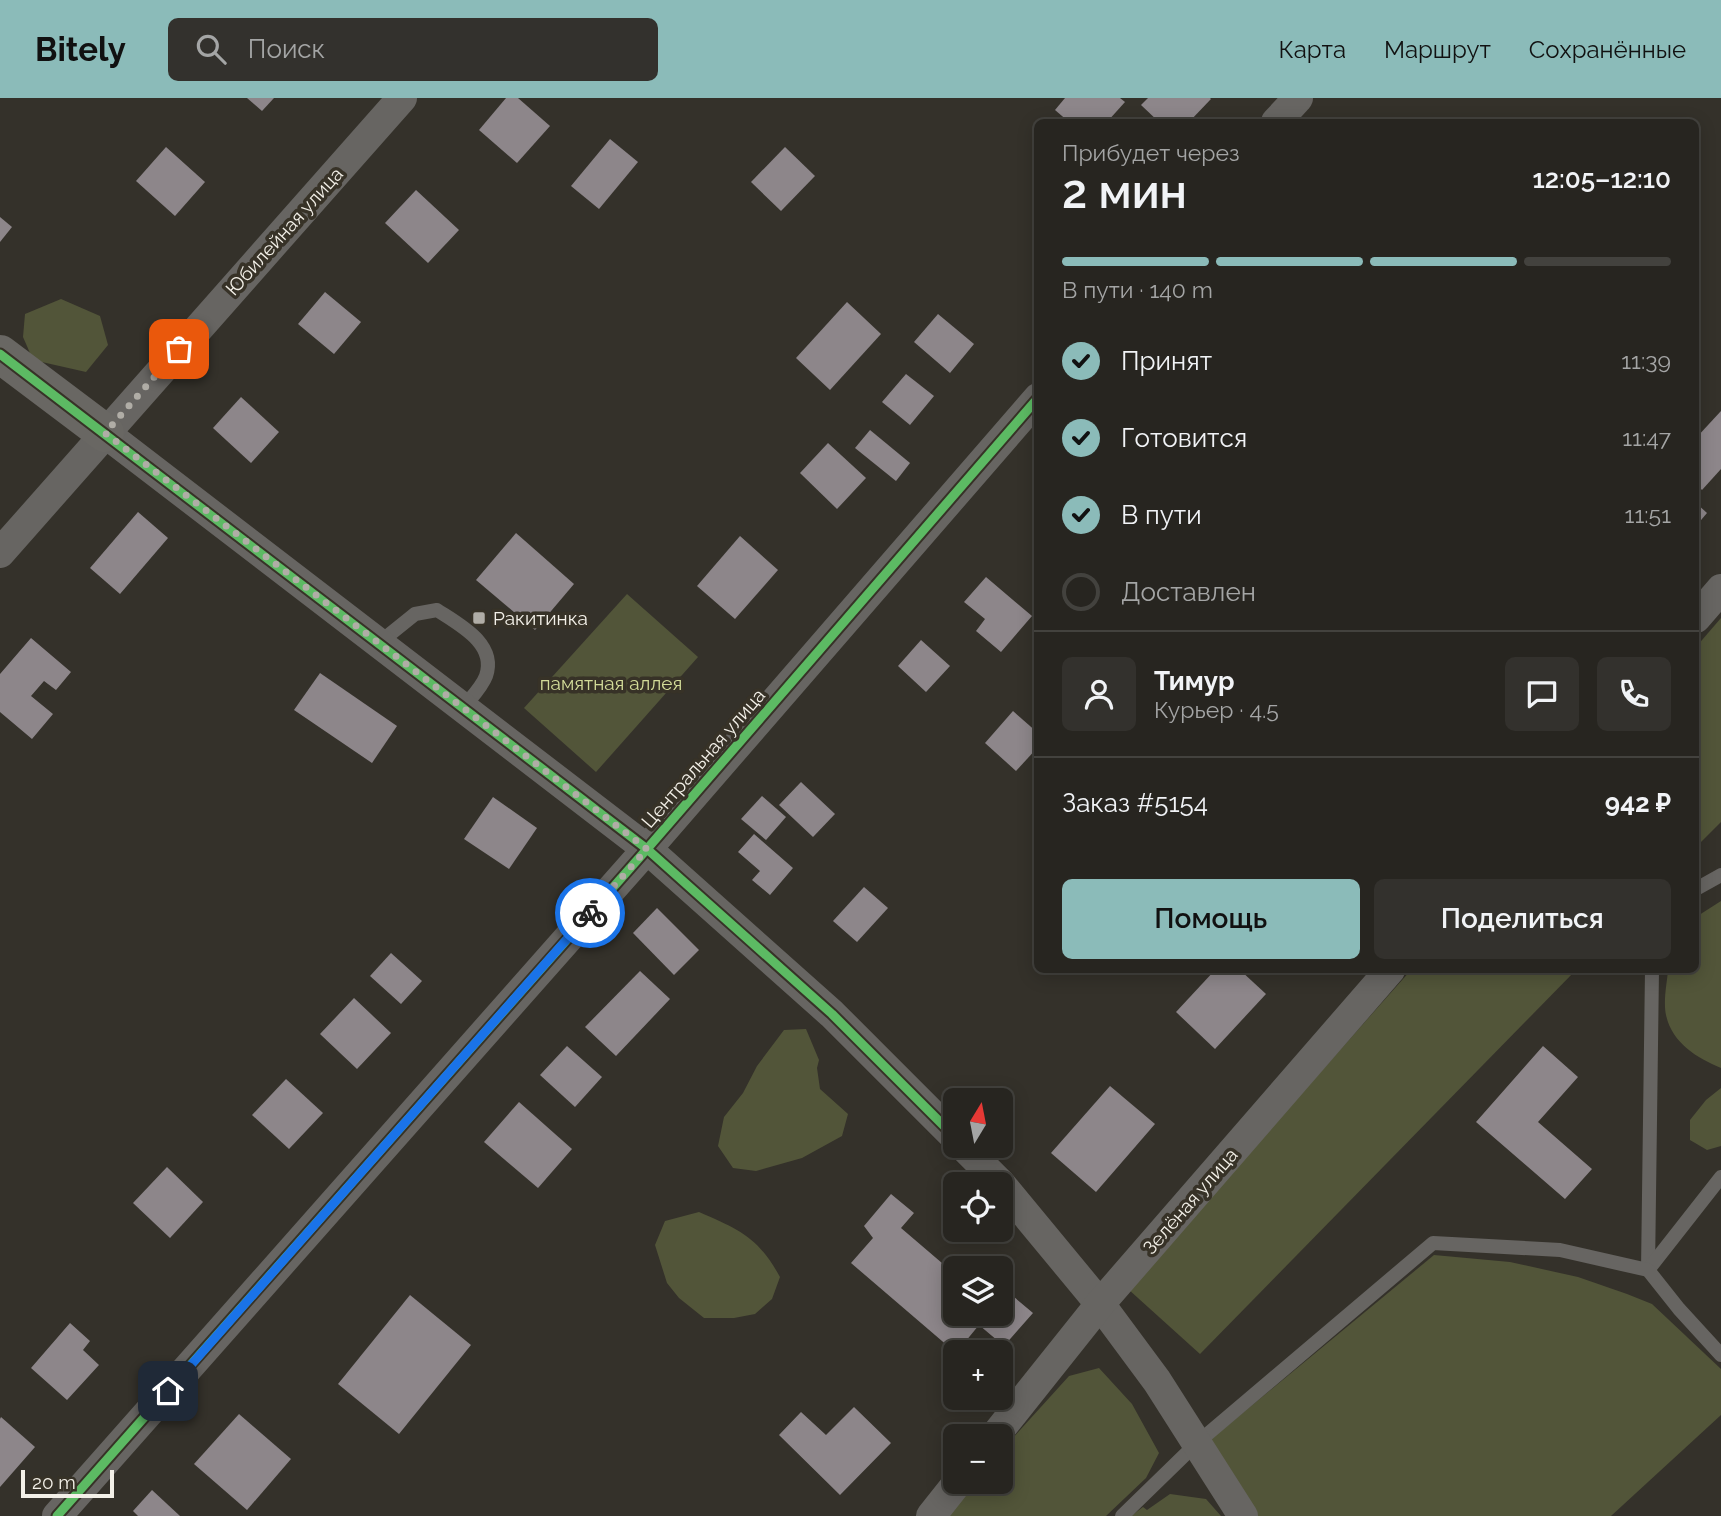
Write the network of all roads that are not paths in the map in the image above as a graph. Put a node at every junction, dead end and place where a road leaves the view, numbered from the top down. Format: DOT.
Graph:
graph roads {
  1 [pos="402,98"];
  2 [pos="1298,98"];
  3 [pos="1279,119"];
  4 [pos="0,354"];
  5 [pos="1034,403"];
  6 [pos="105,433"];
  7 [pos="0,554"];
  8 [pos="1721,589"];
  9 [pos="1699,615"];
  10 [pos="379,643"];
  11 [pos="463,708"];
  12 [pos="647,849"];
  13 [pos="1721,875"];
  14 [pos="1699,886"];
  15 [pos="1387,973"];
  16 [pos="1652,973"];
  17 [pos="943,1125"];
  18 [pos="975,1158"];
  19 [pos="1721,1177"];
  20 [pos="1648,1270"];
  21 [pos="1100,1304"];
  22 [pos="1721,1355"];
  23 [pos="1004,1424"];
  24 [pos="1197,1443"];
  25 [pos="949,1494"];
  26 [pos="57,1516"];
  27 [pos="932,1516"];
  28 [pos="1122,1516"];
  29 [pos="1243,1516"];
  1 -- 6 [label="street, Юбилейная улица"];
  2 -- 3 [label="street"];
  4 -- 6 [label="street"];
  5 -- 12 [label="street, Центральная улица"];
  6 -- 7 [label="street, Юбилейная улица"];
  6 -- 10 [label="street"];
  8 -- 9 [label="street"];
  10 -- 11 [label="street"];
  10 -- 11 [label="lane"];
  11 -- 12 [label="street"];
  12 -- 17 [label="street"];
  12 -- 26 [label="street, Центральная улица"];
  13 -- 14 [label="lane"];
  15 -- 21 [label="street, Зелёная улица"];
  16 -- 20 [label="lane"];
  18 -- 21 [label="street"];
  19 -- 20 [label="lane"];
  20 -- 22 [label="lane"];
  20 -- 24 [label="lane"];
  21 -- 23 [label="street, Зелёная улица"];
  21 -- 24 [label="street"];
  24 -- 28 [label="lane"];
  24 -- 29 [label="street"];
  25 -- 27 [label="street"];
}
